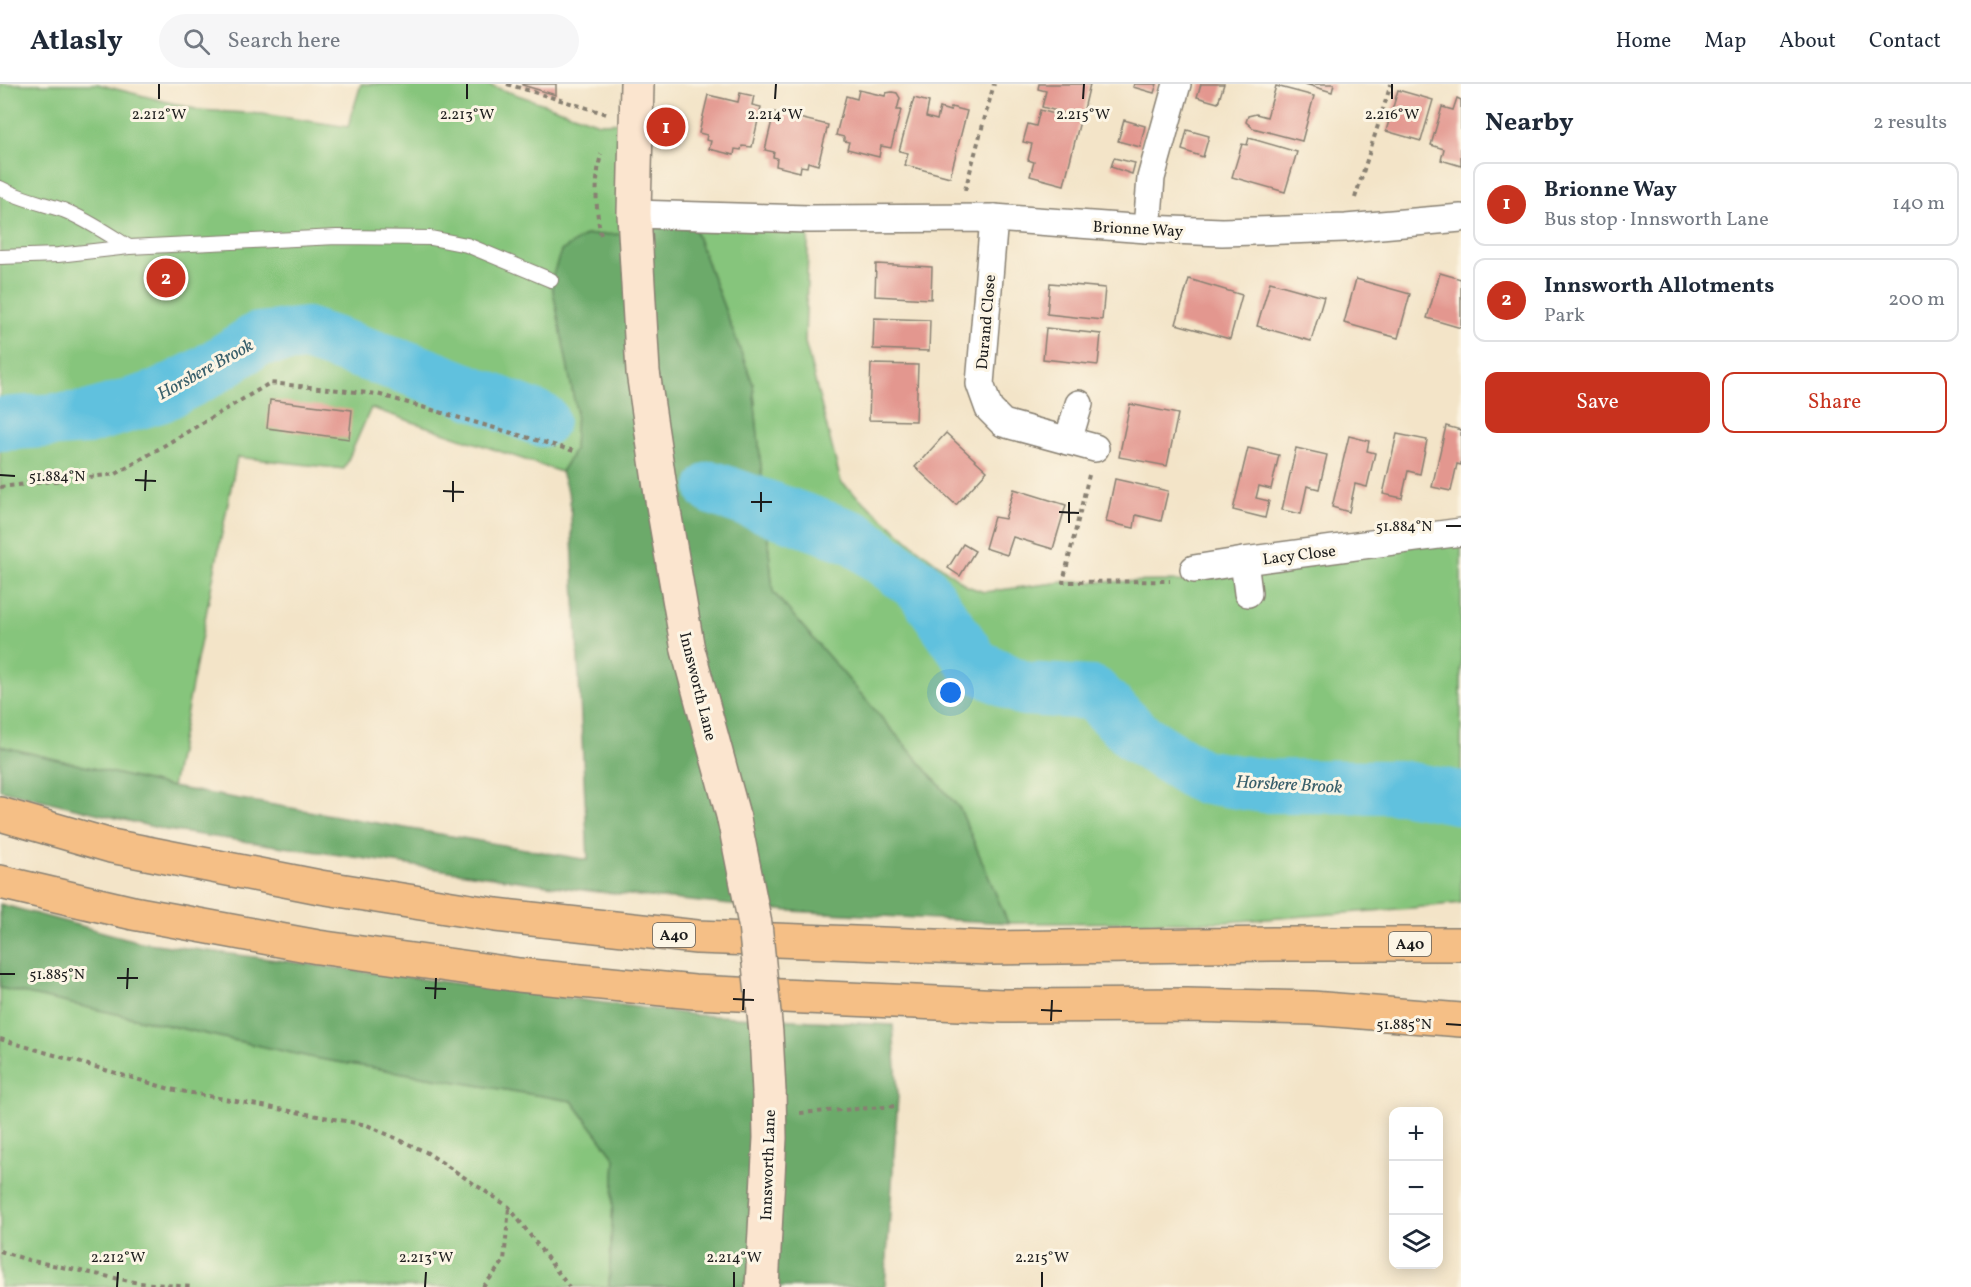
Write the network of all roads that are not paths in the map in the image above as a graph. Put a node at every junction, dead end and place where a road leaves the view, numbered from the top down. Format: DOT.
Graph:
graph roads {
  1 [pos="637,84"];
  2 [pos="1177,84"];
  3 [pos="0,188"];
  4 [pos="634,214"];
  5 [pos="994,218"];
  6 [pos="1461,218"];
  7 [pos="1147,229"];
  8 [pos="129,247"];
  9 [pos="0,257"];
  10 [pos="550,280"];
  11 [pos="1079,405"];
  12 [pos="1068,441"];
  13 [pos="1095,448"];
  14 [pos="1461,532"];
  15 [pos="1244,561"];
  16 [pos="1194,569"];
  17 [pos="1248,593"];
  18 [pos="0,814"];
  19 [pos="0,882"];
  20 [pos="1461,944"];
  21 [pos="1461,1020"];
  22 [pos="762,1287"];
  1 -- 4 [label="street, Innsworth Lane"];
  2 -- 7 [label="street"];
  3 -- 8 [label="lane"];
  4 -- 5 [label="street, Brionne Way"];
  4 -- 22 [label="street, Innsworth Lane, bridge"];
  5 -- 7 [label="street, Brionne Way"];
  5 -- 12 [label="street, Durand Close"];
  6 -- 7 [label="street, Brionne Way"];
  8 -- 9 [label="lane"];
  8 -- 10 [label="lane"];
  11 -- 12 [label="street"];
  12 -- 13 [label="street, Durand Close"];
  14 -- 15 [label="street, Lacy Close"];
  15 -- 16 [label="street, Lacy Close"];
  15 -- 17 [label="street, Lacy Close"];
  18 -- 20 [label="highway, A40"];
  19 -- 21 [label="highway"];
}
